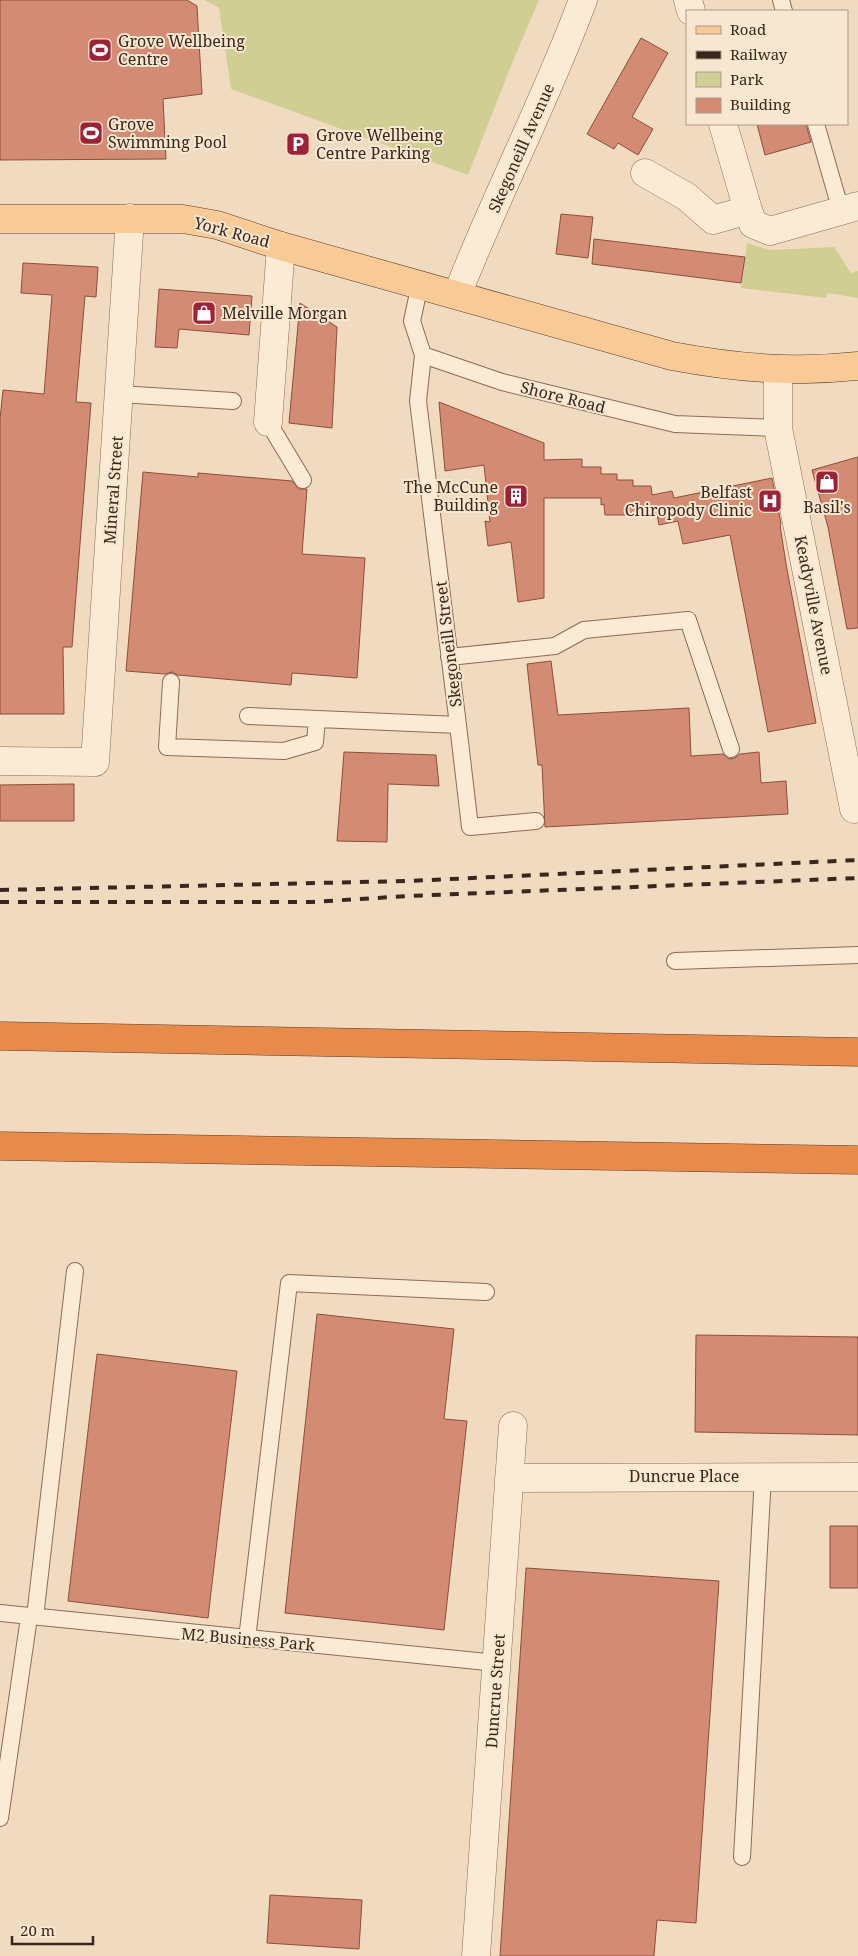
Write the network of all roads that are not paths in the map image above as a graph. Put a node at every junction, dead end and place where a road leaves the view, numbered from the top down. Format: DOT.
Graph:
graph roads {
  1 [pos="583,0"];
  2 [pos="723,125"];
  3 [pos="816,125"];
  4 [pos="645,173"];
  5 [pos="850,209"];
  6 [pos="748,210"];
  7 [pos="130,218"];
  8 [pos="0,219"];
  9 [pos="281,246"];
  10 [pos="420,284"];
  11 [pos="457,295"];
  12 [pos="423,354"];
  13 [pos="858,366"];
  14 [pos="778,370"];
  15 [pos="119,394"];
  16 [pos="232,401"];
  17 [pos="268,422"];
  18 [pos="778,428"];
  19 [pos="303,480"];
  20 [pos="449,658"];
  21 [pos="170,682"];
  22 [pos="248,716"];
  23 [pos="316,719"];
  24 [pos="458,725"];
  25 [pos="731,749"];
  26 [pos="0,761"];
  27 [pos="854,809"];
  28 [pos="536,821"];
  29 [pos="858,955"];
  30 [pos="675,961"];
  31 [pos="0,1036"];
  32 [pos="858,1052"];
  33 [pos="0,1146"];
  34 [pos="858,1160"];
  35 [pos="75,1271"];
  36 [pos="486,1292"];
  37 [pos="513,1426"];
  38 [pos="764,1476"];
  39 [pos="858,1477"];
  40 [pos="509,1478"];
  41 [pos="0,1613"];
  42 [pos="32,1617"];
  43 [pos="247,1639"];
  44 [pos="497,1663"];
  45 [pos="0,1818"];
  46 [pos="742,1857"];
  47 [pos="476,1956"];
  1 -- 11 [label="street, Skegoneill Avenue"];
  2 -- 6 [label="street"];
  3 -- 5 [label="lane"];
  4 -- 6 [label="street"];
  5 -- 6 [label="street"];
  7 -- 8 [label="main road, York Road"];
  7 -- 9 [label="main road, York Road"];
  7 -- 15 [label="street, Mineral Street"];
  9 -- 10 [label="main road, York Road"];
  9 -- 17 [label="street"];
  10 -- 11 [label="main road, York Road"];
  10 -- 12 [label="lane"];
  11 -- 14 [label="main road"];
  12 -- 18 [label="lane, Shore Road"];
  12 -- 20 [label="lane, Skegoneill Street"];
  13 -- 14 [label="main road"];
  14 -- 18 [label="street, Keadyville Avenue"];
  15 -- 16 [label="lane"];
  15 -- 26 [label="street, Mineral Street"];
  17 -- 19 [label="lane"];
  18 -- 27 [label="street, Keadyville Avenue"];
  20 -- 24 [label="lane, Skegoneill Street"];
  20 -- 25 [label="lane"];
  21 -- 23 [label="lane"];
  22 -- 23 [label="lane, Skegoneill Street"];
  23 -- 24 [label="lane, Skegoneill Street"];
  24 -- 28 [label="lane"];
  29 -- 30 [label="lane"];
  31 -- 32 [label="highway"];
  33 -- 34 [label="highway"];
  35 -- 42 [label="lane"];
  36 -- 43 [label="lane"];
  37 -- 40 [label="street, Duncrue Street"];
  38 -- 39 [label="street, Duncrue Place"];
  38 -- 40 [label="street, Duncrue Place"];
  38 -- 46 [label="lane"];
  40 -- 44 [label="street, Duncrue Street"];
  41 -- 42 [label="lane, M2 Business Park"];
  42 -- 43 [label="lane, M2 Business Park"];
  42 -- 45 [label="lane"];
  43 -- 44 [label="lane, M2 Business Park"];
  44 -- 47 [label="street, Duncrue Street"];
}
